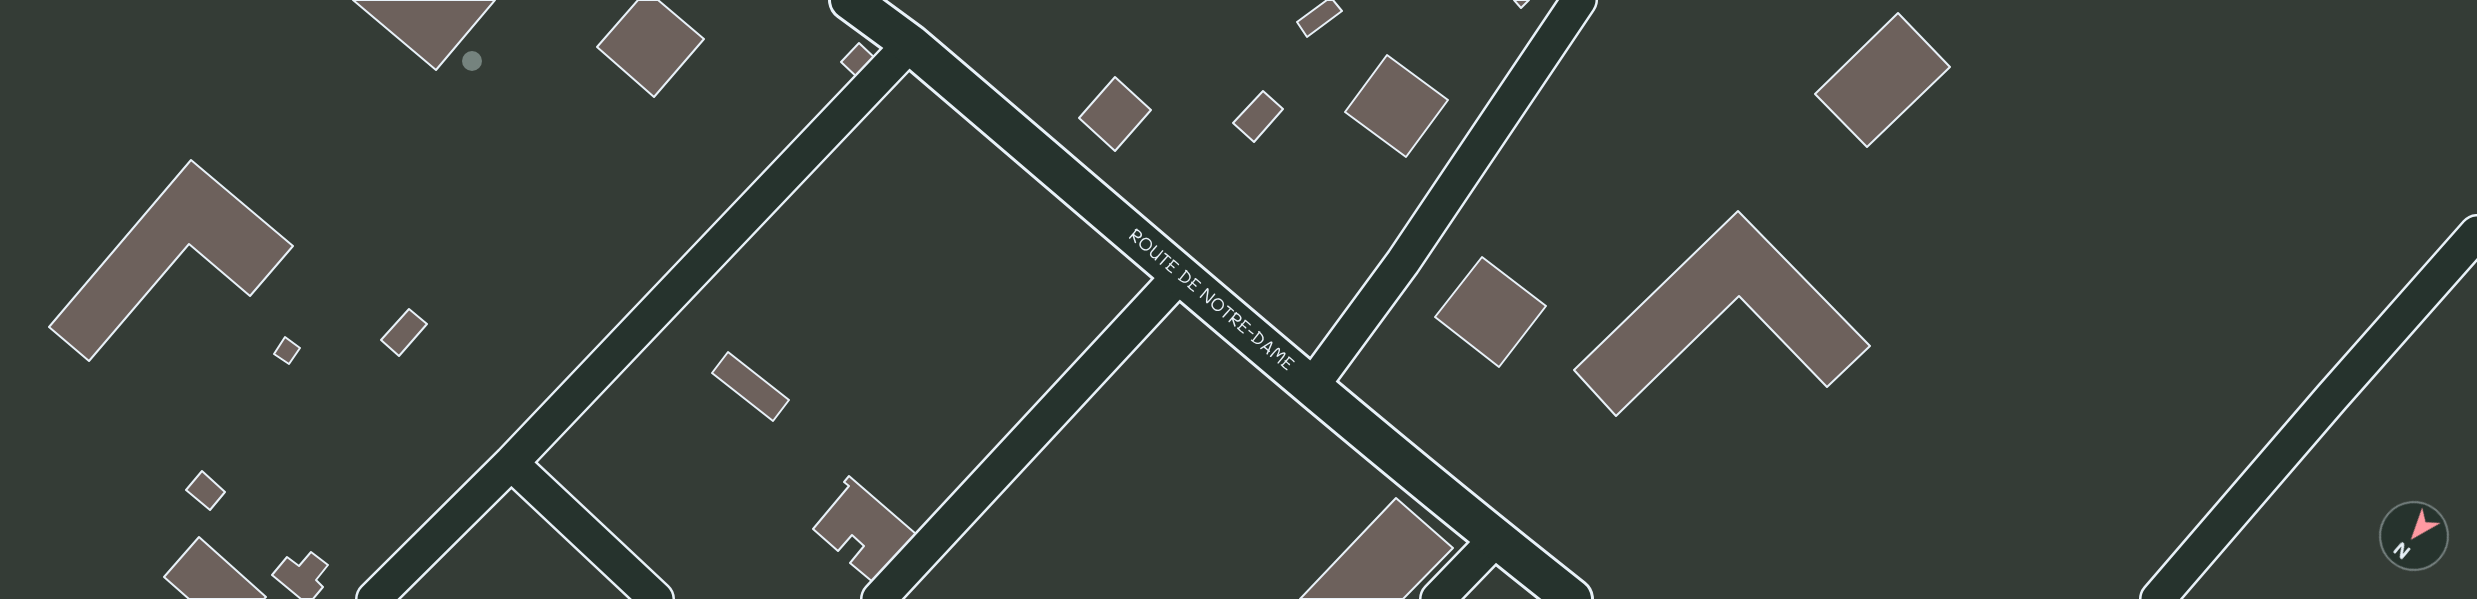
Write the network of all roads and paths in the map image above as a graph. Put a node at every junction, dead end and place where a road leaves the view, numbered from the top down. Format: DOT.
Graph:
graph roads {
  1 [pos="850,0"];
  2 [pos="1579,0"];
  3 [pos="910,44"];
  4 [pos="2477,233"];
  5 [pos="1181,274"];
  6 [pos="1312,386"];
  7 [pos="511,463"];
  8 [pos="1496,539"];
  9 [pos="373,599"];
  10 [pos="656,599"];
  11 [pos="879,599"];
  12 [pos="1438,599"];
  13 [pos="1572,599"];
  14 [pos="2158,599"];
  1 -- 3 [label="street, ROUTE DE NOTRE-DAME"];
  2 -- 6 [label="street"];
  3 -- 5 [label="street, ROUTE DE NOTRE-DAME"];
  3 -- 7 [label="street"];
  4 -- 14 [label="street"];
  5 -- 6 [label="street, ROUTE DE NOTRE-DAME"];
  5 -- 11 [label="street"];
  6 -- 8 [label="street, ROUTE DE NOTRE-DAME"];
  7 -- 9 [label="street"];
  7 -- 10 [label="street"];
  8 -- 12 [label="street"];
  8 -- 13 [label="street, ROUTE DE NOTRE-DAME"];
}
